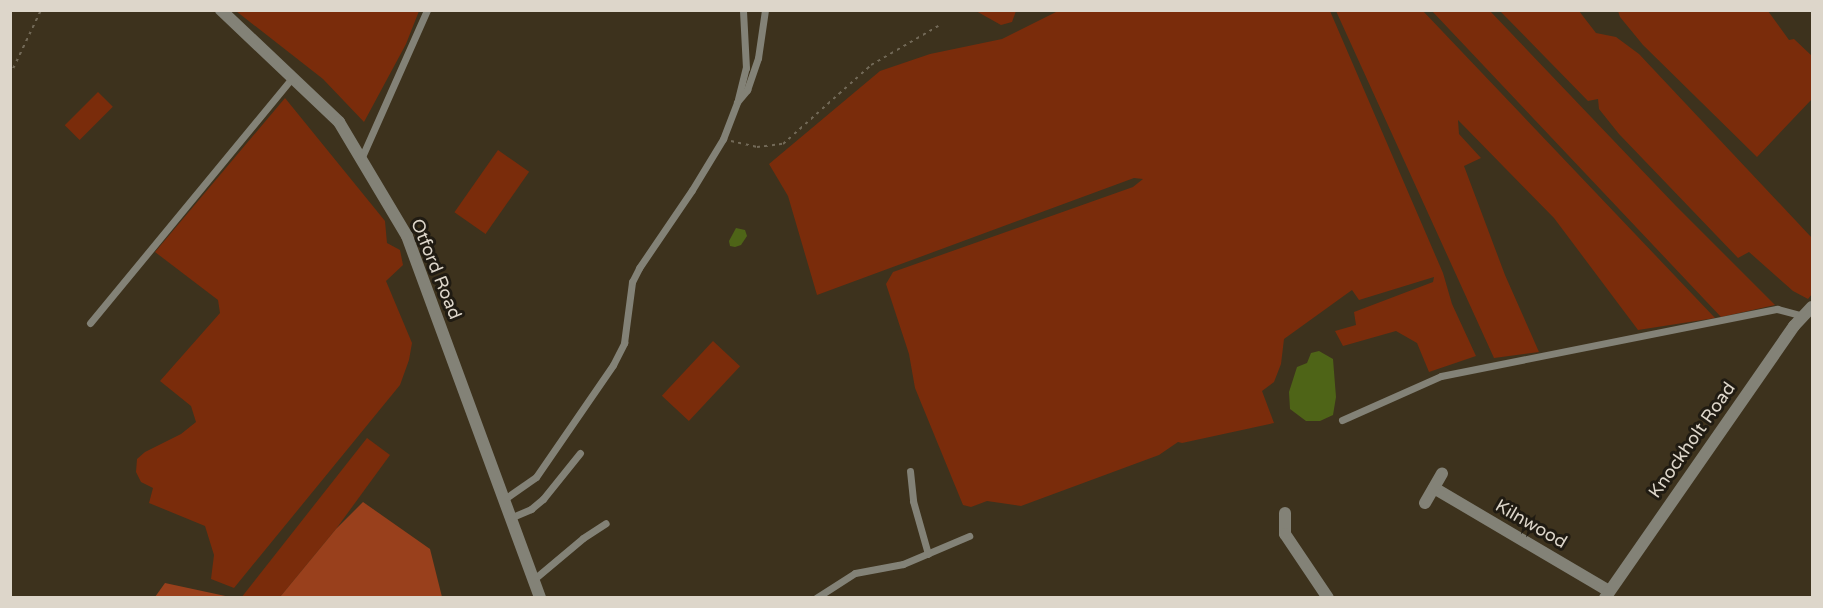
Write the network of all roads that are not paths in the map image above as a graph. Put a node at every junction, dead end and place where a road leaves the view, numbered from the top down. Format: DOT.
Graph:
graph roads {
  1 [pos="221,10"];
  2 [pos="427,10"];
  3 [pos="743,10"];
  4 [pos="765,10"];
  5 [pos="292,78"];
  6 [pos="737,102"];
  7 [pos="361,159"];
  8 [pos="1808,312"];
  9 [pos="90,323"];
  10 [pos="1342,420"];
  11 [pos="580,453"];
  12 [pos="910,471"];
  13 [pos="1442,472"];
  14 [pos="1434,488"];
  15 [pos="503,500"];
  16 [pos="1425,503"];
  17 [pos="1285,513"];
  18 [pos="510,520"];
  19 [pos="606,523"];
  20 [pos="969,536"];
  21 [pos="928,554"];
  22 [pos="533,580"];
  23 [pos="1607,594"];
  24 [pos="540,597"];
  25 [pos="816,597"];
  26 [pos="1328,597"];
  1 -- 5 [label="street, Otford Road"];
  2 -- 7 [label="lane"];
  3 -- 6 [label="lane"];
  4 -- 6 [label="lane"];
  5 -- 7 [label="street, Otford Road"];
  5 -- 9 [label="lane"];
  6 -- 15 [label="lane"];
  7 -- 15 [label="street, Otford Road"];
  8 -- 10 [label="lane"];
  8 -- 23 [label="street, Knockholt Road"];
  11 -- 18 [label="lane"];
  12 -- 21 [label="lane"];
  13 -- 14 [label="street"];
  14 -- 16 [label="street"];
  14 -- 23 [label="street, Kilnwood"];
  15 -- 18 [label="street, Otford Road"];
  17 -- 26 [label="street"];
  18 -- 22 [label="street, Otford Road"];
  19 -- 22 [label="lane"];
  20 -- 21 [label="lane"];
  21 -- 25 [label="lane"];
  22 -- 24 [label="street, Otford Road"];
}
